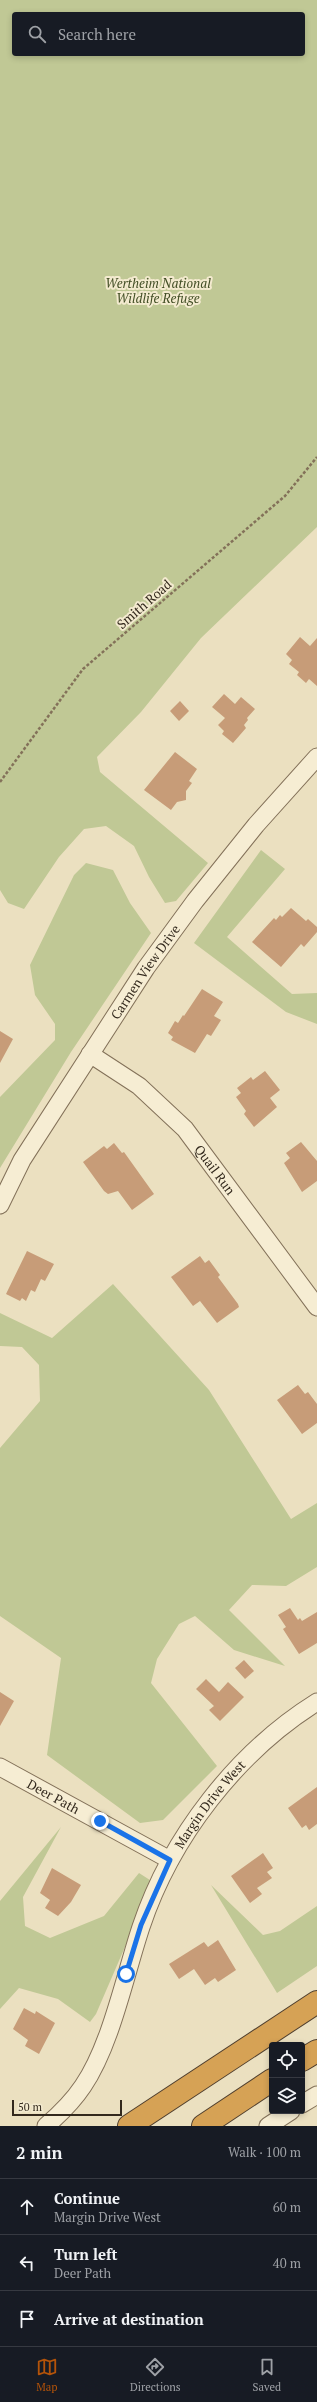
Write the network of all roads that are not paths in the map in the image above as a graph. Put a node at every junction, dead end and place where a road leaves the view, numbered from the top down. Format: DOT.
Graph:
graph roads {
  1 [pos="317,757"];
  2 [pos="90,1054"];
  3 [pos="0,1205"];
  4 [pos="317,1308"];
  5 [pos="317,1702"];
  6 [pos="0,1767"];
  7 [pos="170,1860"];
  8 [pos="317,2002"];
  9 [pos="317,2051"];
  10 [pos="305,2058"];
  11 [pos="269,2082"];
  12 [pos="317,2095"];
  13 [pos="305,2102"];
  14 [pos="286,2114"];
  15 [pos="46,2126"];
  16 [pos="129,2126"];
  17 [pos="203,2126"];
  18 [pos="268,2126"];
  1 -- 2 [label="street, Carmen View Drive"];
  2 -- 3 [label="street, Carmen View Drive"];
  2 -- 4 [label="street, Quail Run"];
  5 -- 7 [label="street, Margin Drive West"];
  6 -- 7 [label="street, Deer Path"];
  7 -- 15 [label="street, Margin Drive West"];
  8 -- 16 [label="highway"];
  9 -- 10 [label="highway"];
  11 -- 17 [label="highway"];
  12 -- 13 [label="street"];
  14 -- 18 [label="street"];
}
